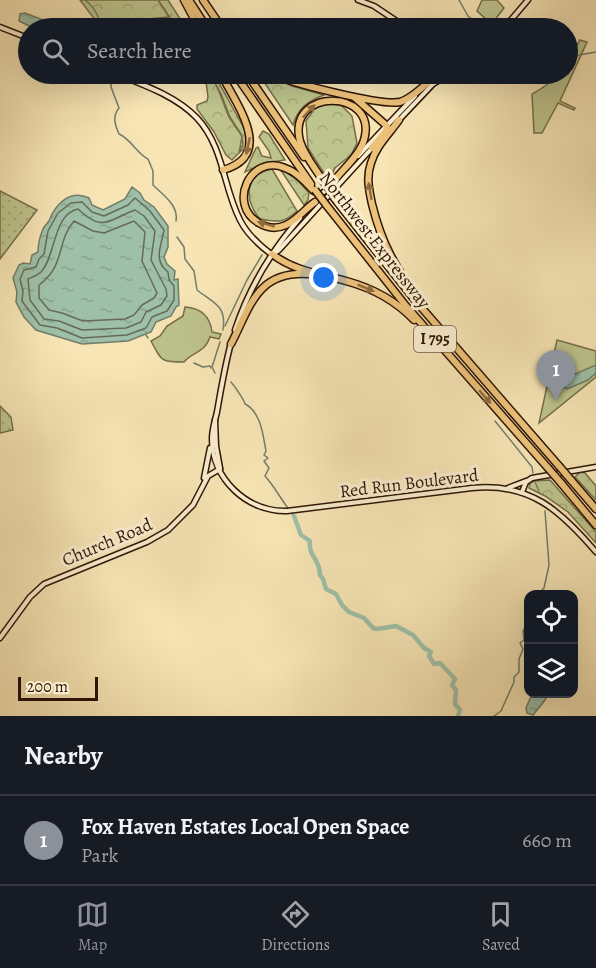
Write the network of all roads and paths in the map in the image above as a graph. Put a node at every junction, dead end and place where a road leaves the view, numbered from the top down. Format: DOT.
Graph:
graph roads {
  1 [pos="184,0"];
  2 [pos="189,0"];
  3 [pos="202,0"];
  4 [pos="358,0"];
  5 [pos="528,0"];
  6 [pos="194,18"];
  7 [pos="201,18"];
  8 [pos="214,18"];
  9 [pos="392,18"];
  10 [pos="513,18"];
  11 [pos="0,27"];
  12 [pos="18,34"];
  13 [pos="140,84"];
  14 [pos="226,84"];
  15 [pos="242,84"];
  16 [pos="254,84"];
  17 [pos="300,84"];
  18 [pos="426,84"];
  19 [pos="427,84"];
  20 [pos="433,84"];
  21 [pos="349,95"];
  22 [pos="399,120"];
  23 [pos="387,126"];
  24 [pos="372,148"];
  25 [pos="223,170"];
  26 [pos="334,181"];
  27 [pos="323,182"];
  28 [pos="315,190"];
  29 [pos="315,202"];
  30 [pos="272,254"];
  31 [pos="329,277"];
  32 [pos="231,344"];
  33 [pos="457,351"];
  34 [pos="471,381"];
  35 [pos="214,422"];
  36 [pos="596,467"];
  37 [pos="220,469"];
  38 [pos="530,479"];
  39 [pos="205,481"];
  40 [pos="506,488"];
  41 [pos="522,492"];
  42 [pos="596,509"];
  43 [pos="596,525"];
  44 [pos="596,552"];
  45 [pos="0,638"];
  1 -- 6 [label="highway"];
  2 -- 7 [label="highway"];
  3 -- 8 [label="highway"];
  4 -- 9 [label="main road"];
  5 -- 10 [label="main road"];
  11 -- 12 [label="main road"];
  13 -- 25 [label="main road"];
  14 -- 25 [label="highway, one-way"];
  15 -- 28 [label="highway, Northwest Expressway / I 795"];
  16 -- 27 [label="highway, Northwest Expressway / I 795"];
  17 -- 21 [label="highway"];
  18 -- 21 [label="highway"];
  19 -- 23 [label="main road"];
  20 -- 22 [label="main road"];
  21 -- 23 [label="highway"];
  22 -- 24 [label="main road"];
  33 -- 22 [label="highway, one-way"];
  23 -- 24 [label="highway"];
  23 -- 26 [label="main road"];
  24 -- 30 [label="main road"];
  25 -- 30 [label="main road"];
  27 -- 26 [label="highway, one-way"];
  26 -- 29 [label="main road"];
  27 -- 33 [label="highway, Northwest Expressway / I 795, bridge"];
  29 -- 28 [label="highway, one-way"];
  28 -- 34 [label="highway, Northwest Expressway / I 795, bridge"];
  29 -- 30 [label="main road"];
  30 -- 31 [label="highway"];
  30 -- 32 [label="main road"];
  31 -- 32 [label="highway"];
  31 -- 34 [label="highway, one-way"];
  32 -- 35 [label="main road"];
  33 -- 42 [label="highway, Northwest Expressway / I 795, bridge"];
  34 -- 43 [label="highway, Northwest Expressway / I 795, one-way, bridge"];
  35 -- 37 [label="main road, Red Run Boulevard"];
  35 -- 39 [label="main road"];
  36 -- 38 [label="main road"];
  37 -- 39 [label="main road, Church Road"];
  37 -- 40 [label="main road, Red Run Boulevard"];
  38 -- 40 [label="main road"];
  38 -- 41 [label="main road"];
  39 -- 45 [label="main road, Church Road"];
  40 -- 41 [label="main road, Red Run Boulevard"];
  41 -- 44 [label="main road, Red Run Boulevard"];
}
